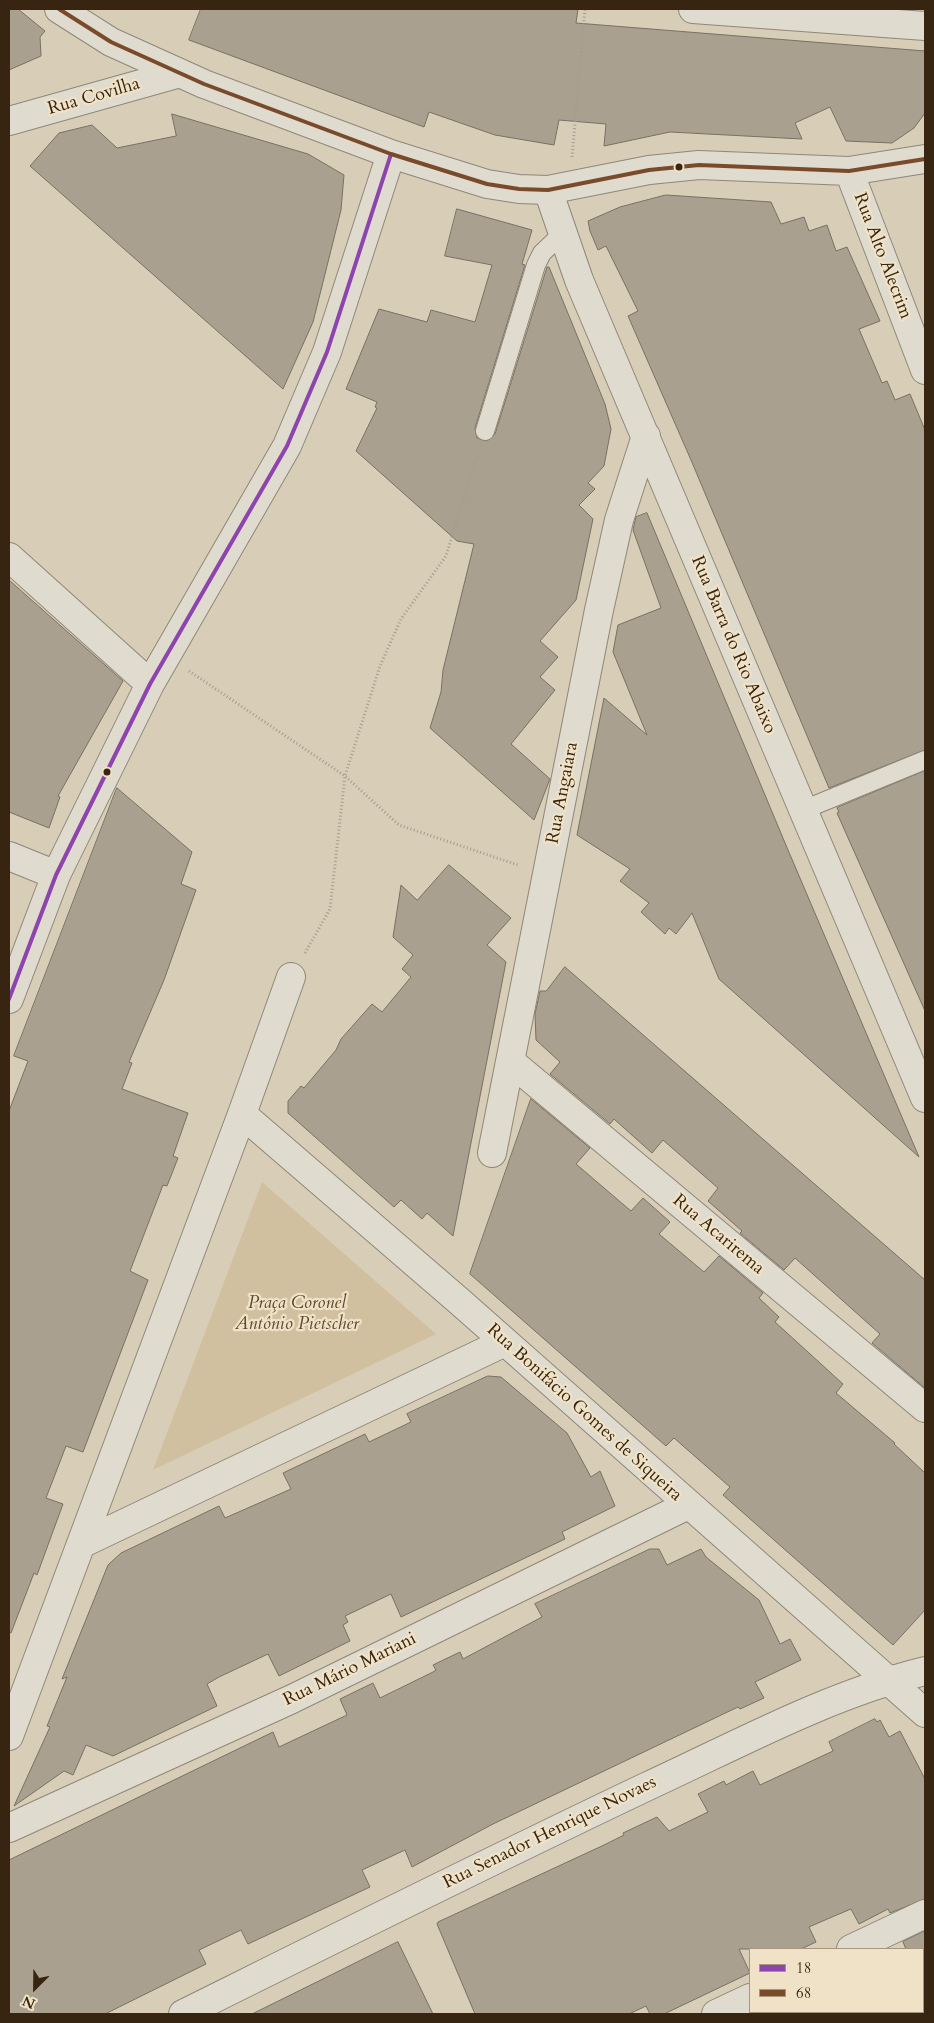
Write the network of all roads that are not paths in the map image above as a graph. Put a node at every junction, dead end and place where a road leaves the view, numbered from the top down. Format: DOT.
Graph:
graph roads {
  1 [pos="60,9"];
  2 [pos="693,9"];
  3 [pos="925,26"];
  4 [pos="180,73"];
  5 [pos="9,121"];
  6 [pos="392,154"];
  7 [pos="925,159"];
  8 [pos="849,171"];
  9 [pos="559,188"];
  10 [pos="562,234"];
  11 [pos="925,370"];
  12 [pos="485,431"];
  13 [pos="646,436"];
  14 [pos="9,557"];
  15 [pos="150,684"];
  16 [pos="925,760"];
  17 [pos="803,810"];
  18 [pos="9,856"];
  19 [pos="56,875"];
  20 [pos="291,977"];
  21 [pos="9,999"];
  22 [pos="511,1062"];
  23 [pos="925,1098"];
  24 [pos="242,1114"];
  25 [pos="492,1153"];
  26 [pos="505,1342"];
  27 [pos="925,1408"];
  28 [pos="688,1505"];
  29 [pos="81,1544"];
  30 [pos="925,1671"];
  31 [pos="888,1680"];
  32 [pos="925,1713"];
  33 [pos="9,1736"];
  34 [pos="9,1828"];
  35 [pos="925,1914"];
  36 [pos="853,1948"];
  37 [pos="749,1998"];
  38 [pos="183,2014"];
  39 [pos="716,2014"];
  1 -- 4 [label="street"];
  2 -- 3 [label="street"];
  4 -- 5 [label="street, Rua Covilha"];
  4 -- 6 [label="street"];
  6 -- 9 [label="street"];
  6 -- 15 [label="street"];
  7 -- 8 [label="street"];
  8 -- 9 [label="street"];
  8 -- 11 [label="street, Rua Alto Alecrim"];
  9 -- 10 [label="street, Rua Barra do Rio Abaixo"];
  10 -- 12 [label="lane"];
  10 -- 13 [label="street, Rua Barra do Rio Abaixo"];
  13 -- 17 [label="street, Rua Barra do Rio Abaixo"];
  13 -- 22 [label="street, Rua Angaiara"];
  14 -- 15 [label="street"];
  15 -- 19 [label="street"];
  16 -- 17 [label="lane"];
  17 -- 23 [label="street, Rua Barra do Rio Abaixo"];
  18 -- 19 [label="street"];
  19 -- 21 [label="street"];
  20 -- 24 [label="street"];
  22 -- 25 [label="street, Rua Angaiara"];
  22 -- 27 [label="street, Rua Acarirema"];
  24 -- 26 [label="street, Rua Bonifácio Gomes de Siqueira"];
  24 -- 29 [label="street"];
  26 -- 28 [label="street, Rua Bonifácio Gomes de Siqueira"];
  26 -- 29 [label="street"];
  28 -- 31 [label="street, Rua Bonifácio Gomes de Siqueira"];
  28 -- 34 [label="street, Rua Mário Mariani"];
  29 -- 33 [label="street"];
  30 -- 31 [label="street, Rua Senador Henrique Novaes"];
  31 -- 32 [label="street, Rua Bonifácio Gomes de Siqueira"];
  31 -- 38 [label="street, Rua Senador Henrique Novaes"];
  35 -- 36 [label="street"];
  37 -- 39 [label="street"];
}
